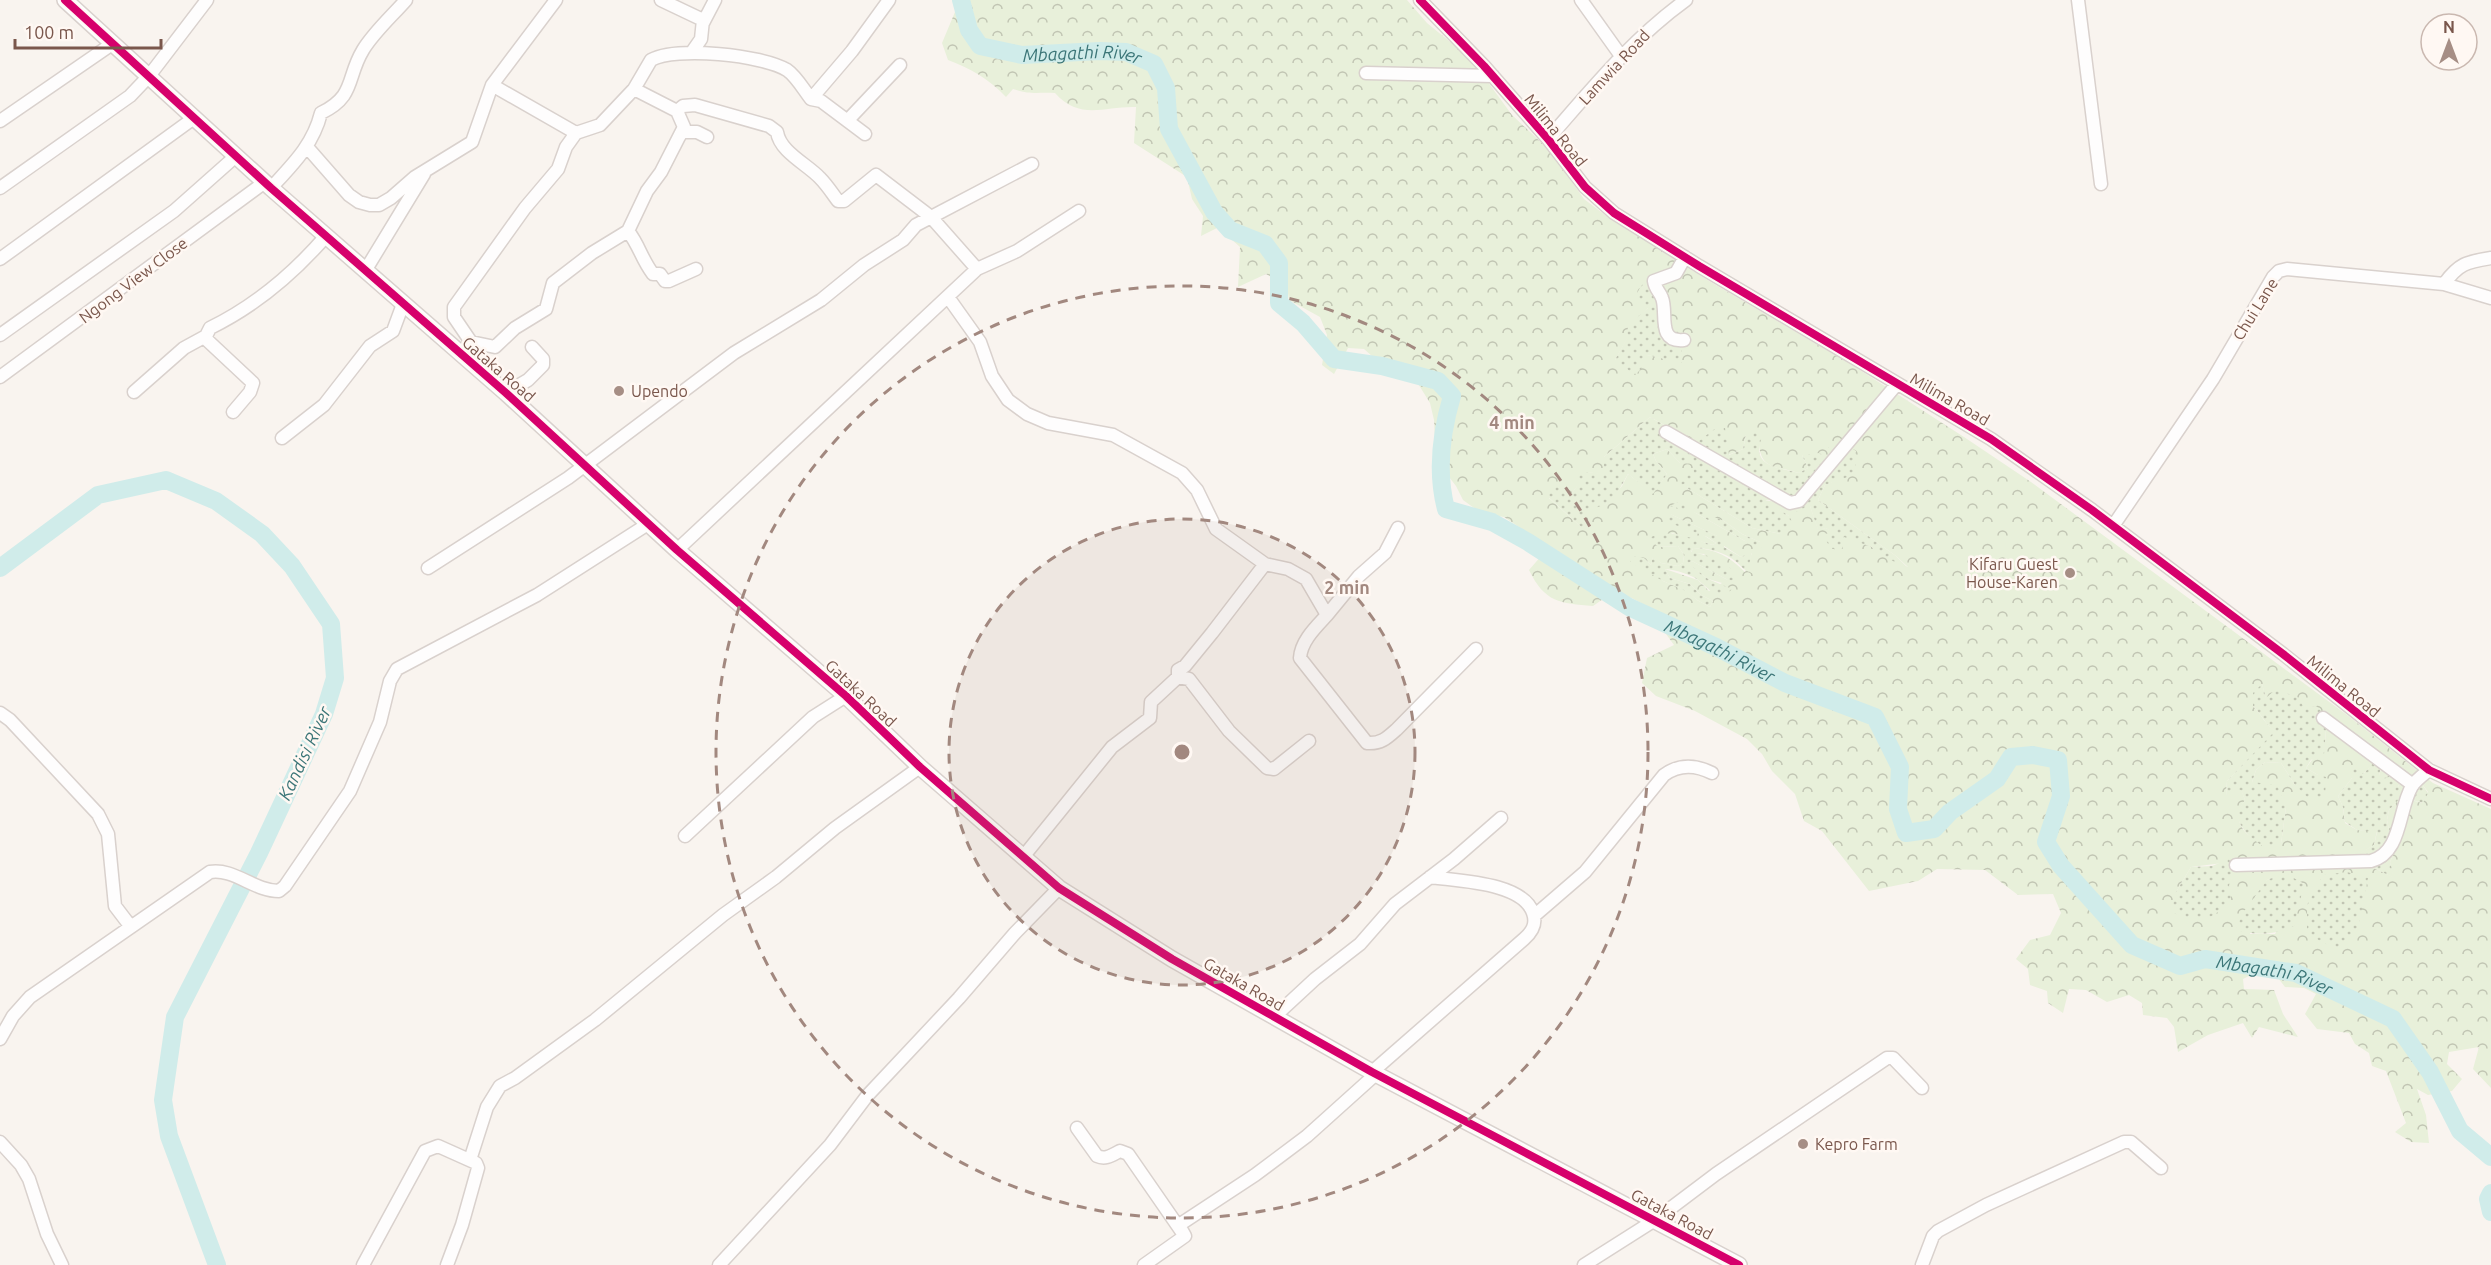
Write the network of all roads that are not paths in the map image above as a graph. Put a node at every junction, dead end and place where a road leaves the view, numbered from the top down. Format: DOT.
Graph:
graph roads {
  1 [pos="65,0"];
  2 [pos="207,0"];
  3 [pos="406,0"];
  4 [pos="556,0"];
  5 [pos="661,0"];
  6 [pos="715,0"];
  7 [pos="889,0"];
  8 [pos="1420,0"];
  9 [pos="1581,0"];
  10 [pos="1686,0"];
  11 [pos="2078,0"];
  12 [pos="1671,4"];
  13 [pos="703,23"];
  14 [pos="112,44"];
  15 [pos="692,52"];
  16 [pos="1621,56"];
  17 [pos="900,65"];
  18 [pos="1366,73"];
  19 [pos="149,76"];
  20 [pos="1493,76"];
  21 [pos="492,85"];
  22 [pos="634,89"];
  23 [pos="810,99"];
  24 [pos="677,111"];
  25 [pos="194,118"];
  26 [pos="848,120"];
  27 [pos="0,121"];
  28 [pos="576,133"];
  29 [pos="865,134"];
  30 [pos="707,137"];
  31 [pos="1548,139"];
  32 [pos="307,147"];
  33 [pos="672,151"];
  34 [pos="236,156"];
  35 [pos="1032,164"];
  36 [pos="426,170"];
  37 [pos="2101,184"];
  38 [pos="268,185"];
  39 [pos="0,188"];
  40 [pos="1079,212"];
  41 [pos="931,217"];
  42 [pos="628,231"];
  43 [pos="326,236"];
  44 [pos="1685,258"];
  45 [pos="2491,258"];
  46 [pos="0,259"];
  47 [pos="696,269"];
  48 [pos="977,269"];
  49 [pos="365,271"];
  50 [pos="2444,284"];
  51 [pos="948,297"];
  52 [pos="2491,298"];
  53 [pos="403,304"];
  54 [pos="0,335"];
  55 [pos="206,336"];
  56 [pos="1684,340"];
  57 [pos="466,348"];
  58 [pos="532,348"];
  59 [pos="0,377"];
  60 [pos="1896,384"];
  61 [pos="134,392"];
  62 [pos="506,393"];
  63 [pos="233,412"];
  64 [pos="1666,432"];
  65 [pos="282,438"];
  66 [pos="583,465"];
  67 [pos="648,524"];
  68 [pos="2113,526"];
  69 [pos="1398,528"];
  70 [pos="677,550"];
  71 [pos="1265,564"];
  72 [pos="428,568"];
  73 [pos="1328,615"];
  74 [pos="1476,649"];
  75 [pos="1178,677"];
  76 [pos="846,696"];
  77 [pos="0,713"];
  78 [pos="2323,718"];
  79 [pos="1309,741"];
  80 [pos="920,767"];
  81 [pos="2429,770"];
  82 [pos="1712,773"];
  83 [pos="2413,785"];
  84 [pos="2491,799"];
  85 [pos="1502,818"];
  86 [pos="685,836"];
  87 [pos="1023,857"];
  88 [pos="2236,865"];
  89 [pos="1430,877"];
  90 [pos="1059,888"];
  91 [pos="1534,916"];
  92 [pos="131,927"];
  93 [pos="1274,1017"];
  94 [pos="0,1039"];
  95 [pos="1374,1073"];
  96 [pos="1922,1088"];
  97 [pos="1077,1128"];
  98 [pos="0,1142"];
  99 [pos="470,1160"];
  100 [pos="2161,1168"];
  101 [pos="1655,1220"];
  102 [pos="1185,1236"];
  103 [pos="62,1265"];
  104 [pos="363,1265"];
  105 [pos="447,1265"];
  106 [pos="719,1265"];
  107 [pos="1144,1265"];
  108 [pos="1584,1265"];
  109 [pos="1739,1265"];
  110 [pos="1922,1265"];
  1 -- 14 [label="street, Gataka Road"];
  2 -- 19 [label="street"];
  3 -- 32 [label="street, Ngong View Close"];
  4 -- 21 [label="street"];
  5 -- 13 [label="street"];
  6 -- 13 [label="street"];
  7 -- 23 [label="street"];
  8 -- 20 [label="street, Milima Road"];
  9 -- 16 [label="street"];
  10 -- 12 [label="street, Lamwia Road"];
  11 -- 37 [label="street"];
  12 -- 16 [label="street, Lamwia Road"];
  13 -- 15 [label="street"];
  14 -- 19 [label="street, Gataka Road"];
  14 -- 27 [label="street"];
  15 -- 22 [label="street"];
  15 -- 23 [label="street"];
  16 -- 31 [label="street, Lamwia Road"];
  17 -- 26 [label="street"];
  18 -- 20 [label="street"];
  19 -- 25 [label="street, Gataka Road"];
  19 -- 39 [label="street"];
  20 -- 31 [label="street, Milima Road"];
  21 -- 28 [label="street"];
  21 -- 36 [label="street"];
  22 -- 24 [label="street"];
  22 -- 28 [label="street"];
  23 -- 26 [label="street"];
  24 -- 33 [label="street"];
  24 -- 41 [label="street"];
  25 -- 34 [label="street, Gataka Road"];
  25 -- 46 [label="street"];
  26 -- 29 [label="street"];
  28 -- 57 [label="street"];
  30 -- 33 [label="street"];
  31 -- 44 [label="street, Milima Road"];
  32 -- 36 [label="street"];
  32 -- 38 [label="street, Ngong View Close"];
  33 -- 42 [label="street"];
  34 -- 38 [label="street, Gataka Road"];
  34 -- 54 [label="street"];
  35 -- 41 [label="street"];
  36 -- 49 [label="street"];
  38 -- 43 [label="street, Gataka Road"];
  38 -- 59 [label="street, Ngong View Close"];
  40 -- 48 [label="street"];
  41 -- 48 [label="street"];
  41 -- 66 [label="street"];
  42 -- 47 [label="street"];
  42 -- 57 [label="street"];
  43 -- 49 [label="street, Gataka Road"];
  43 -- 55 [label="street"];
  44 -- 56 [label="street"];
  44 -- 60 [label="street, Milima Road"];
  45 -- 50 [label="street"];
  48 -- 51 [label="street"];
  49 -- 53 [label="street, Gataka Road"];
  50 -- 52 [label="street, Chui Lane"];
  50 -- 68 [label="street, Chui Lane"];
  51 -- 70 [label="street"];
  51 -- 71 [label="street"];
  53 -- 57 [label="street, Gataka Road"];
  53 -- 65 [label="street"];
  55 -- 61 [label="street"];
  55 -- 63 [label="street"];
  57 -- 62 [label="street, Gataka Road"];
  58 -- 62 [label="street"];
  60 -- 64 [label="street"];
  60 -- 68 [label="street, Milima Road"];
  62 -- 66 [label="street, Gataka Road"];
  66 -- 67 [label="street, Gataka Road"];
  66 -- 72 [label="street"];
  67 -- 70 [label="street, Gataka Road"];
  67 -- 92 [label="street"];
  68 -- 81 [label="street, Milima Road"];
  69 -- 73 [label="street"];
  70 -- 76 [label="street, Gataka Road"];
  71 -- 73 [label="street"];
  71 -- 75 [label="street"];
  73 -- 74 [label="street"];
  75 -- 79 [label="street"];
  75 -- 87 [label="street"];
  76 -- 80 [label="street, Gataka Road"];
  76 -- 86 [label="street"];
  77 -- 92 [label="street"];
  78 -- 83 [label="street"];
  80 -- 87 [label="street, Gataka Road"];
  80 -- 99 [label="street"];
  81 -- 83 [label="street"];
  81 -- 84 [label="street, Milima Road"];
  82 -- 91 [label="street"];
  83 -- 88 [label="street"];
  85 -- 89 [label="street"];
  87 -- 90 [label="street, Gataka Road"];
  89 -- 91 [label="street"];
  89 -- 93 [label="street"];
  90 -- 93 [label="street, Gataka Road"];
  90 -- 106 [label="street"];
  91 -- 95 [label="street"];
  92 -- 94 [label="street"];
  93 -- 95 [label="street, Gataka Road"];
  95 -- 101 [label="street, Gataka Road"];
  95 -- 102 [label="street"];
  96 -- 101 [label="street"];
  97 -- 102 [label="street"];
  98 -- 103 [label="street"];
  99 -- 104 [label="street"];
  99 -- 105 [label="street"];
  100 -- 110 [label="street"];
  101 -- 108 [label="street"];
  101 -- 109 [label="street, Gataka Road"];
  102 -- 107 [label="street"];
}
